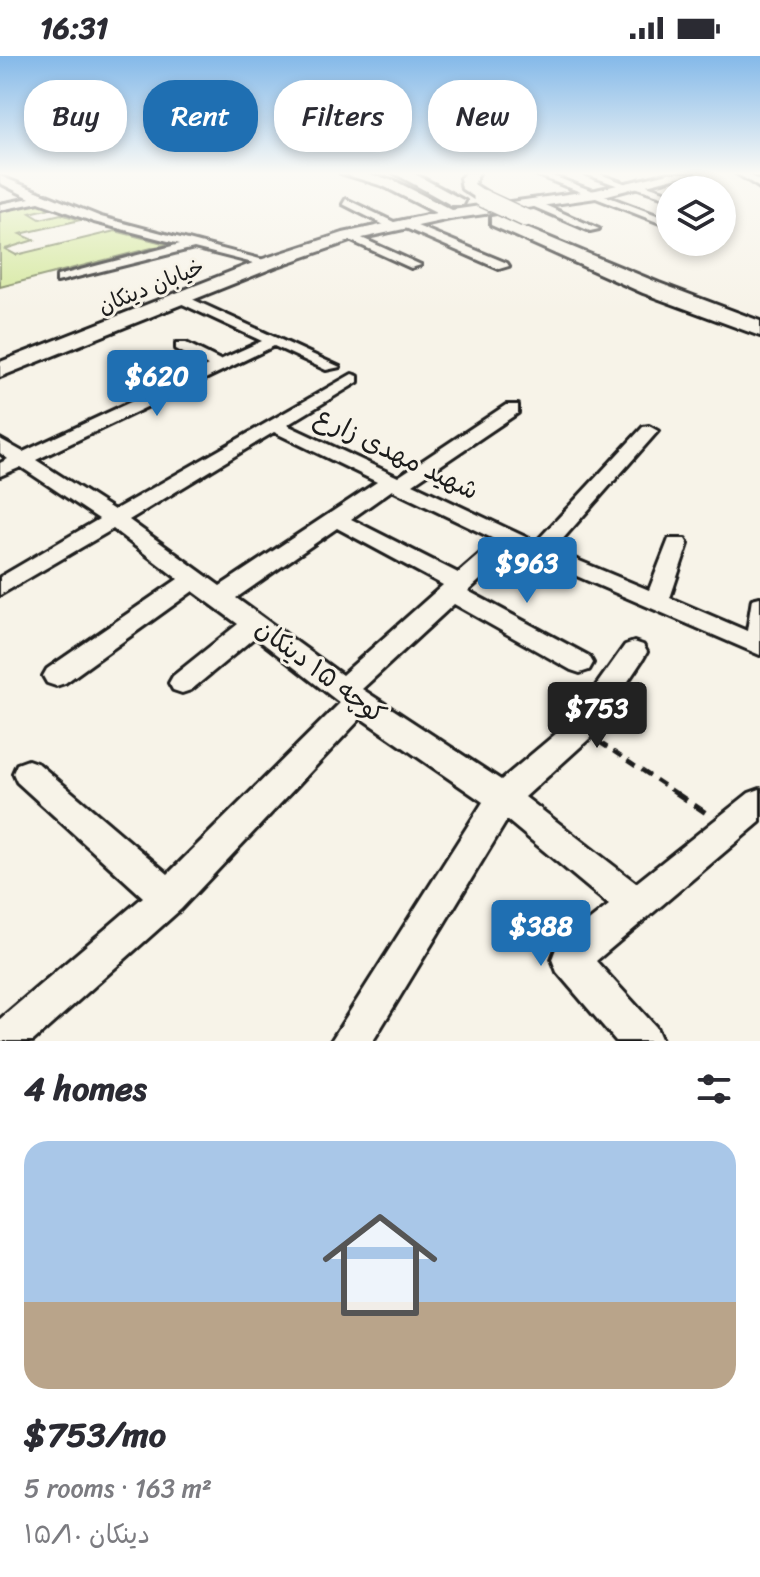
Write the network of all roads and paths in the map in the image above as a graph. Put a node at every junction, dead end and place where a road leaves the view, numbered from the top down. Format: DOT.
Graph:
graph roads {
  1 [pos="102,219"];
  2 [pos="386,219"];
  3 [pos="419,219"];
  4 [pos="514,219"];
  5 [pos="544,219"];
  6 [pos="558,219"];
  7 [pos="400,225"];
  8 [pos="594,229"];
  9 [pos="349,236"];
  10 [pos="197,243"];
  11 [pos="269,263"];
  12 [pos="415,265"];
  13 [pos="503,266"];
  14 [pos="61,279"];
  15 [pos="181,298"];
  16 [pos="760,312"];
  17 [pos="760,329"];
  18 [pos="273,341"];
  19 [pos="181,346"];
  20 [pos="220,366"];
  21 [pos="332,367"];
  22 [pos="0,370"];
  23 [pos="352,379"];
  24 [pos="512,409"];
  25 [pos="275,426"];
  26 [pos="649,431"];
  27 [pos="0,445"];
  28 [pos="11,465"];
  29 [pos="395,483"];
  30 [pos="112,518"];
  31 [pos="335,519"];
  32 [pos="511,539"];
  33 [pos="677,544"];
  34 [pos="539,552"];
  35 [pos="195,578"];
  36 [pos="0,587"];
  37 [pos="454,587"];
  38 [pos="221,597"];
  39 [pos="656,603"];
  40 [pos="760,605"];
  41 [pos="256,623"];
  42 [pos="759,646"];
  43 [pos="634,652"];
  44 [pos="580,663"];
  45 [pos="56,676"];
  46 [pos="182,683"];
  47 [pos="351,696"];
  48 [pos="580,730"];
  49 [pos="28,773"];
  50 [pos="503,798"];
  51 [pos="760,803"];
  52 [pos="729,828"];
  53 [pos="169,897"];
  54 [pos="636,905"];
  55 [pos="4,1041"];
  56 [pos="351,1041"];
  57 [pos="642,1041"];
  1 -- 10 [label="street"];
  2 -- 7 [label="street"];
  3 -- 7 [label="main road, خیابان دینکان"];
  4 -- 17 [label="highway"];
  5 -- 16 [label="highway"];
  6 -- 8 [label="street"];
  7 -- 9 [label="main road, خیابان دینکان"];
  7 -- 13 [label="street"];
  9 -- 11 [label="main road, خیابان دینکان"];
  9 -- 12 [label="street"];
  10 -- 11 [label="street"];
  10 -- 14 [label="street"];
  11 -- 15 [label="main road, خیابان دینکان"];
  15 -- 18 [label="street"];
  15 -- 22 [label="main road, خیابان دینکان"];
  18 -- 20 [label="street"];
  18 -- 21 [label="street"];
  19 -- 20 [label="street"];
  20 -- 28 [label="street"];
  23 -- 25 [label="street"];
  24 -- 29 [label="street"];
  25 -- 29 [label="street, شهید مهدی زارع"];
  25 -- 30 [label="street"];
  26 -- 34 [label="street"];
  27 -- 28 [label="street, کوچه ۱۵ دینکان"];
  28 -- 30 [label="street, کوچه ۱۵ دینکان"];
  29 -- 31 [label="street"];
  29 -- 32 [label="street, شهید مهدی زارع"];
  30 -- 35 [label="street, کوچه ۱۵ دینکان"];
  30 -- 36 [label="street"];
  31 -- 37 [label="street"];
  31 -- 38 [label="street"];
  32 -- 34 [label="street, شهید مهدی زارع"];
  32 -- 37 [label="street"];
  33 -- 39 [label="street"];
  34 -- 39 [label="street, شهید مهدی زارع"];
  35 -- 38 [label="street, کوچه ۱۵ دینکان"];
  35 -- 45 [label="street"];
  37 -- 44 [label="street"];
  37 -- 47 [label="street"];
  38 -- 41 [label="street, کوچه ۱۵ دینکان"];
  39 -- 42 [label="street, شهید مهدی زارع"];
  40 -- 42 [label="street"];
  41 -- 46 [label="street"];
  41 -- 47 [label="street, کوچه ۱۵ دینکان"];
  43 -- 48 [label="street"];
  47 -- 50 [label="street, کوچه ۱۵ دینکان"];
  47 -- 53 [label="street"];
  48 -- 50 [label="street"];
  48 -- 52 [label="path"];
  49 -- 53 [label="street"];
  50 -- 54 [label="street, کوچه ۱۵ دینکان"];
  50 -- 56 [label="street"];
  51 -- 52 [label="street"];
  52 -- 54 [label="street"];
  53 -- 55 [label="street"];
  54 -- 57 [label="street"];
}
